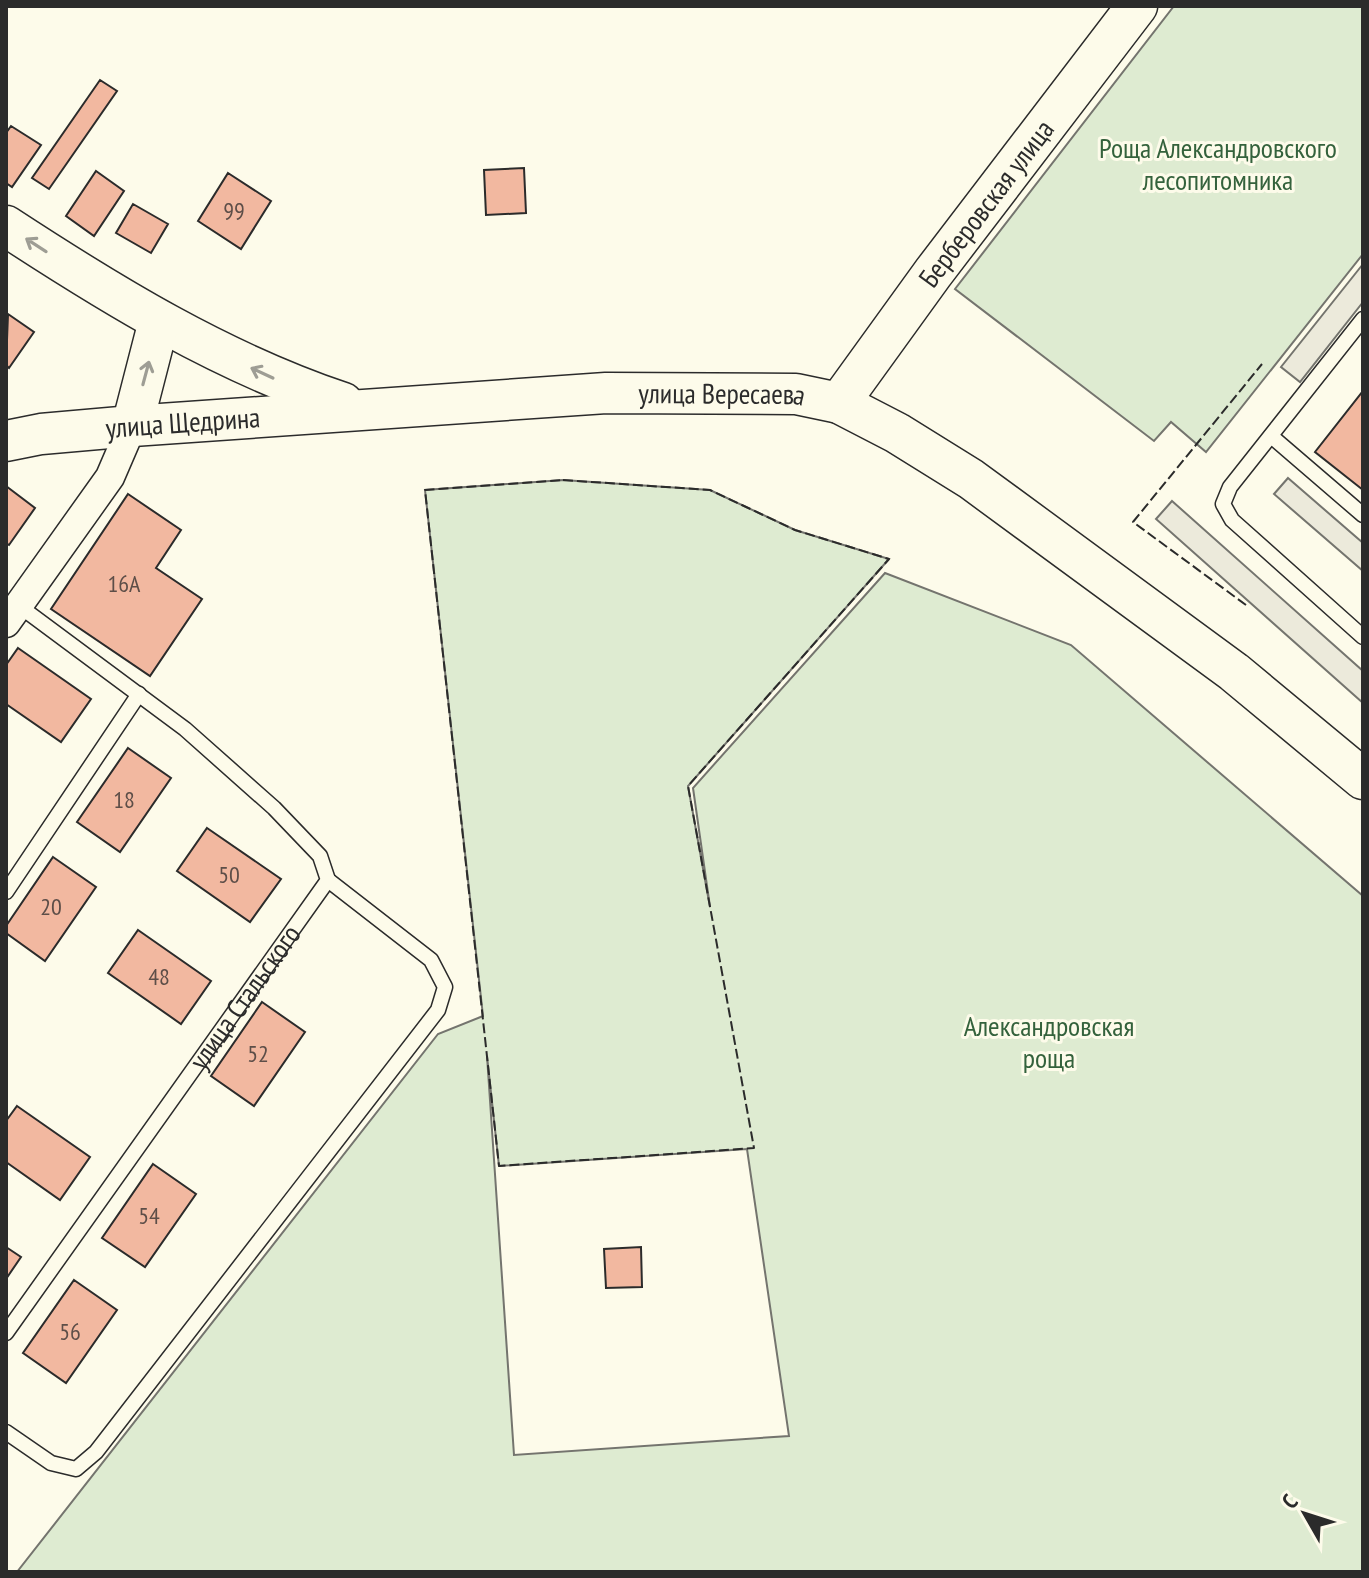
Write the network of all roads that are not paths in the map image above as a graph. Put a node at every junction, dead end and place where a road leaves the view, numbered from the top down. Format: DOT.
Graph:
graph roads {
  1 [pos="1137,6"];
  2 [pos="6,226"];
  3 [pos="1363,319"];
  4 [pos="159,321"];
  5 [pos="839,403"];
  6 [pos="362,409"];
  7 [pos="132,426"];
  8 [pos="1271,436"];
  9 [pos="6,441"];
  10 [pos="1363,515"];
  11 [pos="12,614"];
  12 [pos="1363,637"];
  13 [pos="139,694"];
  14 [pos="1363,779"];
  15 [pos="328,880"];
  16 [pos="6,892"];
  17 [pos="6,1333"];
  18 [pos="6,1432"];
  1 -- 5 [label="main road, Берберовская улица"];
  4 -- 2 [label="main road, улица Вересаева, one-way"];
  3 -- 8 [label="lane"];
  6 -- 4 [label="main road, улица Вересаева, one-way"];
  7 -- 4 [label="main road, one-way"];
  5 -- 6 [label="main road, улица Вересаева"];
  5 -- 14 [label="main road, улица Вересаева"];
  6 -- 7 [label="main road, улица Щедрина"];
  7 -- 9 [label="main road, улица Щедрина"];
  7 -- 11 [label="street"];
  8 -- 10 [label="lane"];
  8 -- 12 [label="lane"];
  11 -- 13 [label="lane"];
  13 -- 15 [label="lane"];
  13 -- 16 [label="lane"];
  15 -- 17 [label="lane, улица Стальского"];
  15 -- 18 [label="lane"];
}
